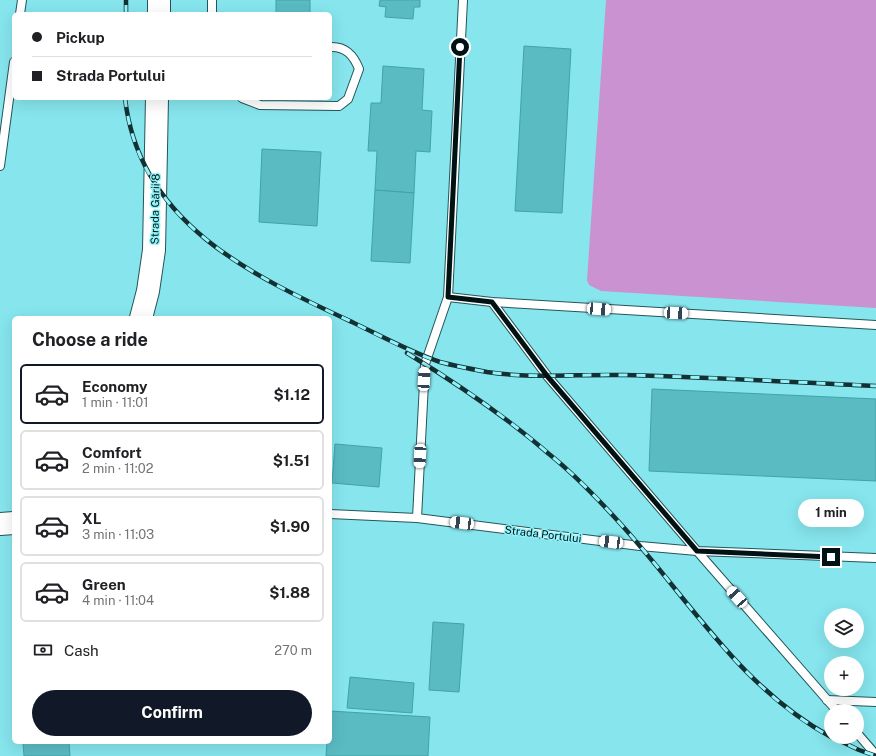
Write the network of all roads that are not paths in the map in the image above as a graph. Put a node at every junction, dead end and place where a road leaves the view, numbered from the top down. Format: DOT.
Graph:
graph roads {
  1 [pos="22,0"];
  2 [pos="159,0"];
  3 [pos="212,0"];
  4 [pos="463,0"];
  5 [pos="20,12"];
  6 [pos="159,12"];
  7 [pos="212,12"];
  8 [pos="332,47"];
  9 [pos="12,77"];
  10 [pos="157,100"];
  11 [pos="247,100"];
  12 [pos="0,166"];
  13 [pos="448,297"];
  14 [pos="492,302"];
  15 [pos="142,316"];
  16 [pos="876,325"];
  17 [pos="332,514"];
  18 [pos="417,518"];
  19 [pos="12,523"];
  20 [pos="0,524"];
  21 [pos="697,551"];
  22 [pos="876,558"];
  23 [pos="827,700"];
  24 [pos="876,702"];
  25 [pos="831,704"];
  26 [pos="864,742"];
  27 [pos="876,755"];
  1 -- 5 [label="lane"];
  2 -- 6 [label="main road"];
  3 -- 7 [label="lane"];
  4 -- 13 [label="lane"];
  8 -- 11 [label="lane"];
  9 -- 12 [label="lane"];
  10 -- 15 [label="main road, Strada Gării 8"];
  13 -- 14 [label="lane"];
  13 -- 18 [label="lane"];
  14 -- 16 [label="lane"];
  14 -- 21 [label="lane"];
  17 -- 18 [label="lane, Strada Portului"];
  18 -- 21 [label="lane, Strada Portului"];
  19 -- 20 [label="main road"];
  21 -- 22 [label="lane, Strada Portului"];
  21 -- 23 [label="lane"];
  23 -- 24 [label="lane"];
  23 -- 25 [label="lane"];
  26 -- 27 [label="lane"];
}
